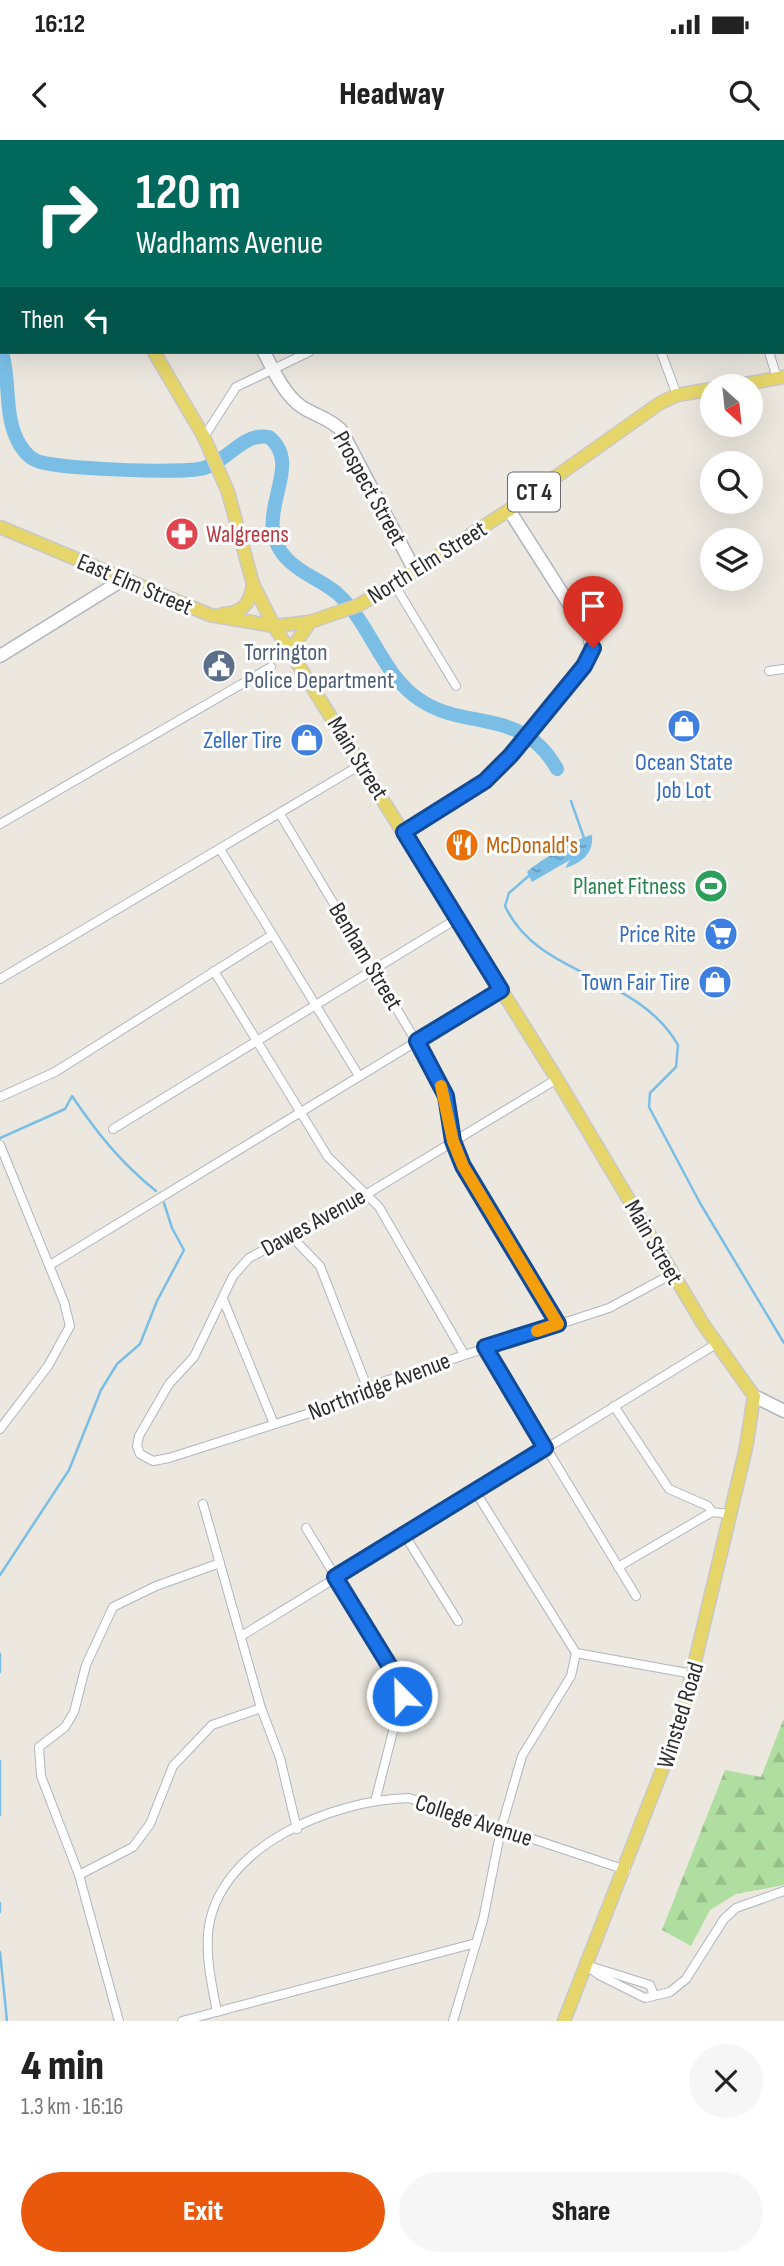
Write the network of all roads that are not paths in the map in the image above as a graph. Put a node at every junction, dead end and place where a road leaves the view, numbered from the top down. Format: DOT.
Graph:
graph roads {
  1 [pos="155,354"];
  2 [pos="265,354"];
  3 [pos="305,354"];
  4 [pos="662,354"];
  5 [pos="770,354"];
  6 [pos="273,370"];
  7 [pos="780,378"];
  8 [pos="700,391"];
  9 [pos="677,395"];
  10 [pos="204,437"];
  11 [pos="509,510"];
  12 [pos="0,527"];
  13 [pos="415,571"];
  14 [pos="124,579"];
  15 [pos="394,583"];
  16 [pos="253,584"];
  17 [pos="210,615"];
  18 [pos="310,622"];
  19 [pos="274,626"];
  20 [pos="293,654"];
  21 [pos="0,656"];
  22 [pos="271,667"];
  23 [pos="784,669"];
  24 [pos="769,671"];
  25 [pos="456,687"];
  26 [pos="362,764"];
  27 [pos="280,814"];
  28 [pos="0,824"];
  29 [pos="404,832"];
  30 [pos="220,849"];
  31 [pos="458,918"];
  32 [pos="272,935"];
  33 [pos="374,969"];
  34 [pos="214,971"];
  35 [pos="0,979"];
  36 [pos="501,990"];
  37 [pos="315,1005"];
  38 [pos="258,1040"];
  39 [pos="417,1041"];
  40 [pos="359,1076"];
  41 [pos="557,1079"];
  42 [pos="0,1097"];
  43 [pos="300,1111"];
  44 [pos="113,1129"];
  45 [pos="453,1141"];
  46 [pos="0,1145"];
  47 [pos="367,1193"];
  48 [pos="292,1237"];
  49 [pos="50,1265"];
  50 [pos="672,1274"];
  51 [pos="223,1299"];
  52 [pos="558,1324"];
  53 [pos="716,1344"];
  54 [pos="485,1347"];
  55 [pos="464,1354"];
  56 [pos="367,1387"];
  57 [pos="754,1396"];
  58 [pos="614,1406"];
  59 [pos="784,1411"];
  60 [pos="274,1424"];
  61 [pos="0,1429"];
  62 [pos="139,1436"];
  63 [pos="545,1448"];
  64 [pos="475,1491"];
  65 [pos="204,1504"];
  66 [pos="712,1512"];
  67 [pos="729,1514"];
  68 [pos="306,1528"];
  69 [pos="404,1534"];
  70 [pos="220,1563"];
  71 [pos="618,1567"];
  72 [pos="335,1577"];
  73 [pos="636,1596"];
  74 [pos="458,1621"];
  75 [pos="243,1635"];
  76 [pos="576,1653"];
  77 [pos="693,1674"];
  78 [pos="261,1708"];
  79 [pos="376,1798"];
  80 [pos="297,1829"];
  81 [pos="501,1829"];
  82 [pos="625,1870"];
  83 [pos="79,1875"];
  84 [pos="784,1891"];
  85 [pos="476,1943"];
  86 [pos="586,1965"];
  87 [pos="654,1995"];
  88 [pos="217,2012"];
  89 [pos="119,2021"];
  90 [pos="182,2021"];
  91 [pos="453,2021"];
  92 [pos="564,2021"];
  1 -- 10 [label="main road, Main Street"];
  2 -- 6 [label="main road, Prospect Street"];
  3 -- 6 [label="street"];
  4 -- 9 [label="street"];
  5 -- 7 [label="street"];
  6 -- 10 [label="street"];
  6 -- 13 [label="main road, Prospect Street"];
  8 -- 9 [label="main road, North Elm Street / CT 4"];
  9 -- 11 [label="main road, North Elm Street / CT 4"];
  10 -- 16 [label="main road, Main Street"];
  11 -- 13 [label="main road, North Elm Street / CT 4"];
  11 -- 29 [label="main road"];
  12 -- 14 [label="main road, East Elm Street / CT 4"];
  13 -- 15 [label="main road, North Elm Street / CT 4"];
  14 -- 17 [label="main road, East Elm Street / CT 4"];
  14 -- 21 [label="main road"];
  15 -- 18 [label="main road, North Elm Street / CT 4"];
  15 -- 25 [label="street"];
  16 -- 17 [label="main road"];
  16 -- 19 [label="main road, Main Street"];
  17 -- 19 [label="main road, East Elm Street / CT 4"];
  18 -- 19 [label="main road, North Elm Street / CT 4"];
  18 -- 20 [label="main road"];
  19 -- 20 [label="main road, Main Street"];
  20 -- 26 [label="main road, Main Street"];
  22 -- 28 [label="street"];
  23 -- 24 [label="street"];
  26 -- 27 [label="street"];
  26 -- 29 [label="main road, Main Street"];
  27 -- 30 [label="street"];
  27 -- 33 [label="street, Benham Street"];
  29 -- 31 [label="main road, Main Street"];
  30 -- 32 [label="street"];
  30 -- 35 [label="street"];
  31 -- 33 [label="street"];
  31 -- 36 [label="main road, Main Street"];
  32 -- 34 [label="street"];
  32 -- 37 [label="street"];
  33 -- 37 [label="street"];
  33 -- 39 [label="street, Benham Street"];
  34 -- 38 [label="street"];
  34 -- 42 [label="street"];
  36 -- 39 [label="street"];
  36 -- 41 [label="main road, Main Street"];
  37 -- 38 [label="street"];
  37 -- 40 [label="street"];
  38 -- 43 [label="street"];
  38 -- 44 [label="street"];
  39 -- 40 [label="street"];
  39 -- 45 [label="street, Benham Street"];
  40 -- 43 [label="street"];
  41 -- 45 [label="street, Dawes Avenue"];
  41 -- 50 [label="main road, Main Street"];
  43 -- 47 [label="street"];
  43 -- 49 [label="street"];
  45 -- 47 [label="street, Dawes Avenue"];
  45 -- 52 [label="street, Benham Street"];
  46 -- 49 [label="street"];
  47 -- 48 [label="street, Dawes Avenue"];
  47 -- 55 [label="street"];
  48 -- 51 [label="street, Dawes Avenue"];
  48 -- 56 [label="street"];
  49 -- 61 [label="street"];
  50 -- 52 [label="street, Northridge Avenue"];
  50 -- 53 [label="main road, Main Street"];
  51 -- 60 [label="street"];
  51 -- 62 [label="street, Dawes Avenue"];
  52 -- 54 [label="street, Northridge Avenue"];
  53 -- 57 [label="main road, Main Street"];
  53 -- 58 [label="street"];
  54 -- 55 [label="street, Northridge Avenue"];
  54 -- 63 [label="street"];
  55 -- 56 [label="street, Northridge Avenue"];
  56 -- 60 [label="street, Northridge Avenue"];
  57 -- 59 [label="main road"];
  57 -- 67 [label="main road, Winsted Road"];
  58 -- 63 [label="street"];
  58 -- 66 [label="street"];
  60 -- 62 [label="street, Northridge Avenue"];
  63 -- 64 [label="street"];
  63 -- 71 [label="street"];
  64 -- 69 [label="street"];
  64 -- 76 [label="street"];
  65 -- 70 [label="street"];
  66 -- 67 [label="street"];
  66 -- 71 [label="street"];
  67 -- 77 [label="main road, Winsted Road"];
  68 -- 72 [label="street"];
  69 -- 72 [label="street"];
  69 -- 74 [label="street"];
  70 -- 75 [label="street"];
  70 -- 83 [label="street"];
  71 -- 73 [label="street"];
  72 -- 75 [label="street"];
  72 -- 79 [label="street"];
  75 -- 78 [label="street"];
  76 -- 77 [label="street"];
  76 -- 81 [label="street"];
  77 -- 82 [label="main road, Winsted Road"];
  78 -- 80 [label="street"];
  78 -- 83 [label="street"];
  79 -- 80 [label="street, College Avenue"];
  79 -- 81 [label="street, College Avenue"];
  80 -- 88 [label="street, College Avenue"];
  81 -- 82 [label="street, College Avenue"];
  81 -- 85 [label="street"];
  82 -- 86 [label="main road, Winsted Road"];
  83 -- 89 [label="street"];
  84 -- 87 [label="street"];
  85 -- 88 [label="street"];
  85 -- 91 [label="street"];
  86 -- 87 [label="street"];
  86 -- 87 [label="street"];
  86 -- 92 [label="main road, Winsted Road"];
  88 -- 90 [label="street"];
}
